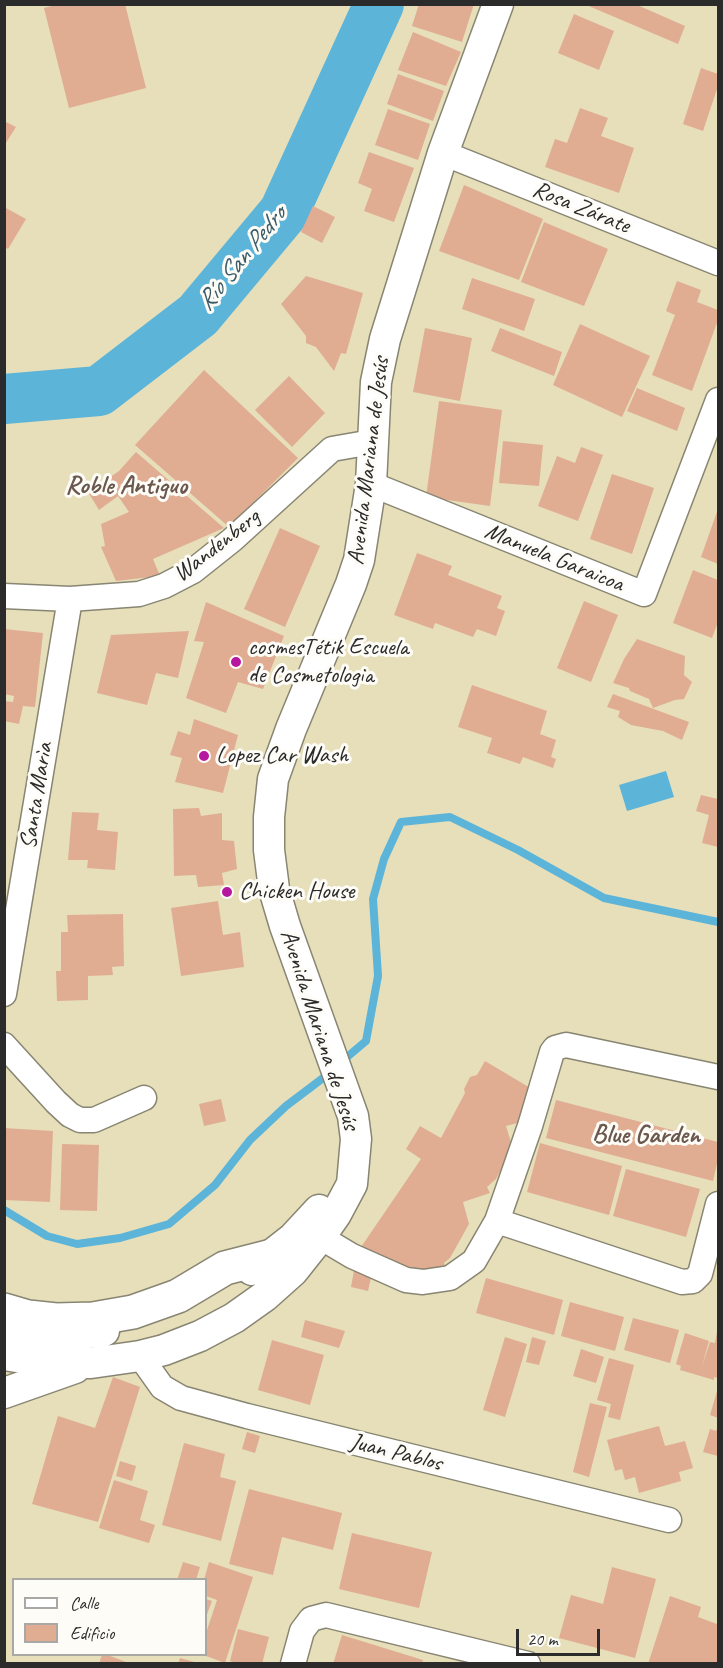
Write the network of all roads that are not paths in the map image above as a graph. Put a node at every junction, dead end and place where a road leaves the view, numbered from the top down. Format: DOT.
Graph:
graph roads {
  1 [pos="498,4"];
  2 [pos="443,153"];
  3 [pos="718,262"];
  4 [pos="718,400"];
  5 [pos="372,442"];
  6 [pos="371,484"];
  7 [pos="4,596"];
  8 [pos="70,599"];
  9 [pos="4,994"];
  10 [pos="4,1045"];
  11 [pos="718,1077"];
  12 [pos="144,1098"];
  13 [pos="355,1158"];
  14 [pos="718,1204"];
  15 [pos="497,1221"];
  16 [pos="320,1237"];
  17 [pos="272,1256"];
  18 [pos="7,1337"];
  19 [pos="140,1356"];
  20 [pos="91,1363"];
  21 [pos="4,1393"];
  22 [pos="669,1520"];
  23 [pos="293,1664"];
  24 [pos="528,1664"];
  1 -- 2 [label="street, Avenida Mariana de Jesús"];
  2 -- 3 [label="street, Rosa Zárate"];
  2 -- 5 [label="street, Avenida Mariana de Jesús"];
  4 -- 6 [label="street, Manuela Garaicoa"];
  5 -- 6 [label="street, Avenida Mariana de Jesús"];
  5 -- 8 [label="street, Wandenberg"];
  6 -- 13 [label="street, Avenida Mariana de Jesús"];
  7 -- 8 [label="street, Wandenberg"];
  8 -- 9 [label="street, Santa Marìa"];
  10 -- 12 [label="street"];
  11 -- 15 [label="street"];
  13 -- 16 [label="street, Avenida Mariana de Jesús"];
  13 -- 17 [label="street"];
  14 -- 15 [label="street"];
  15 -- 16 [label="street"];
  16 -- 19 [label="street, Avenida Mariana de Jesús"];
  17 -- 18 [label="main road"];
  18 -- 20 [label="street"];
  19 -- 20 [label="street, Avenida Mariana de Jesús"];
  19 -- 22 [label="street, Juan Pablos"];
  20 -- 21 [label="street"];
  23 -- 24 [label="street"];
}
